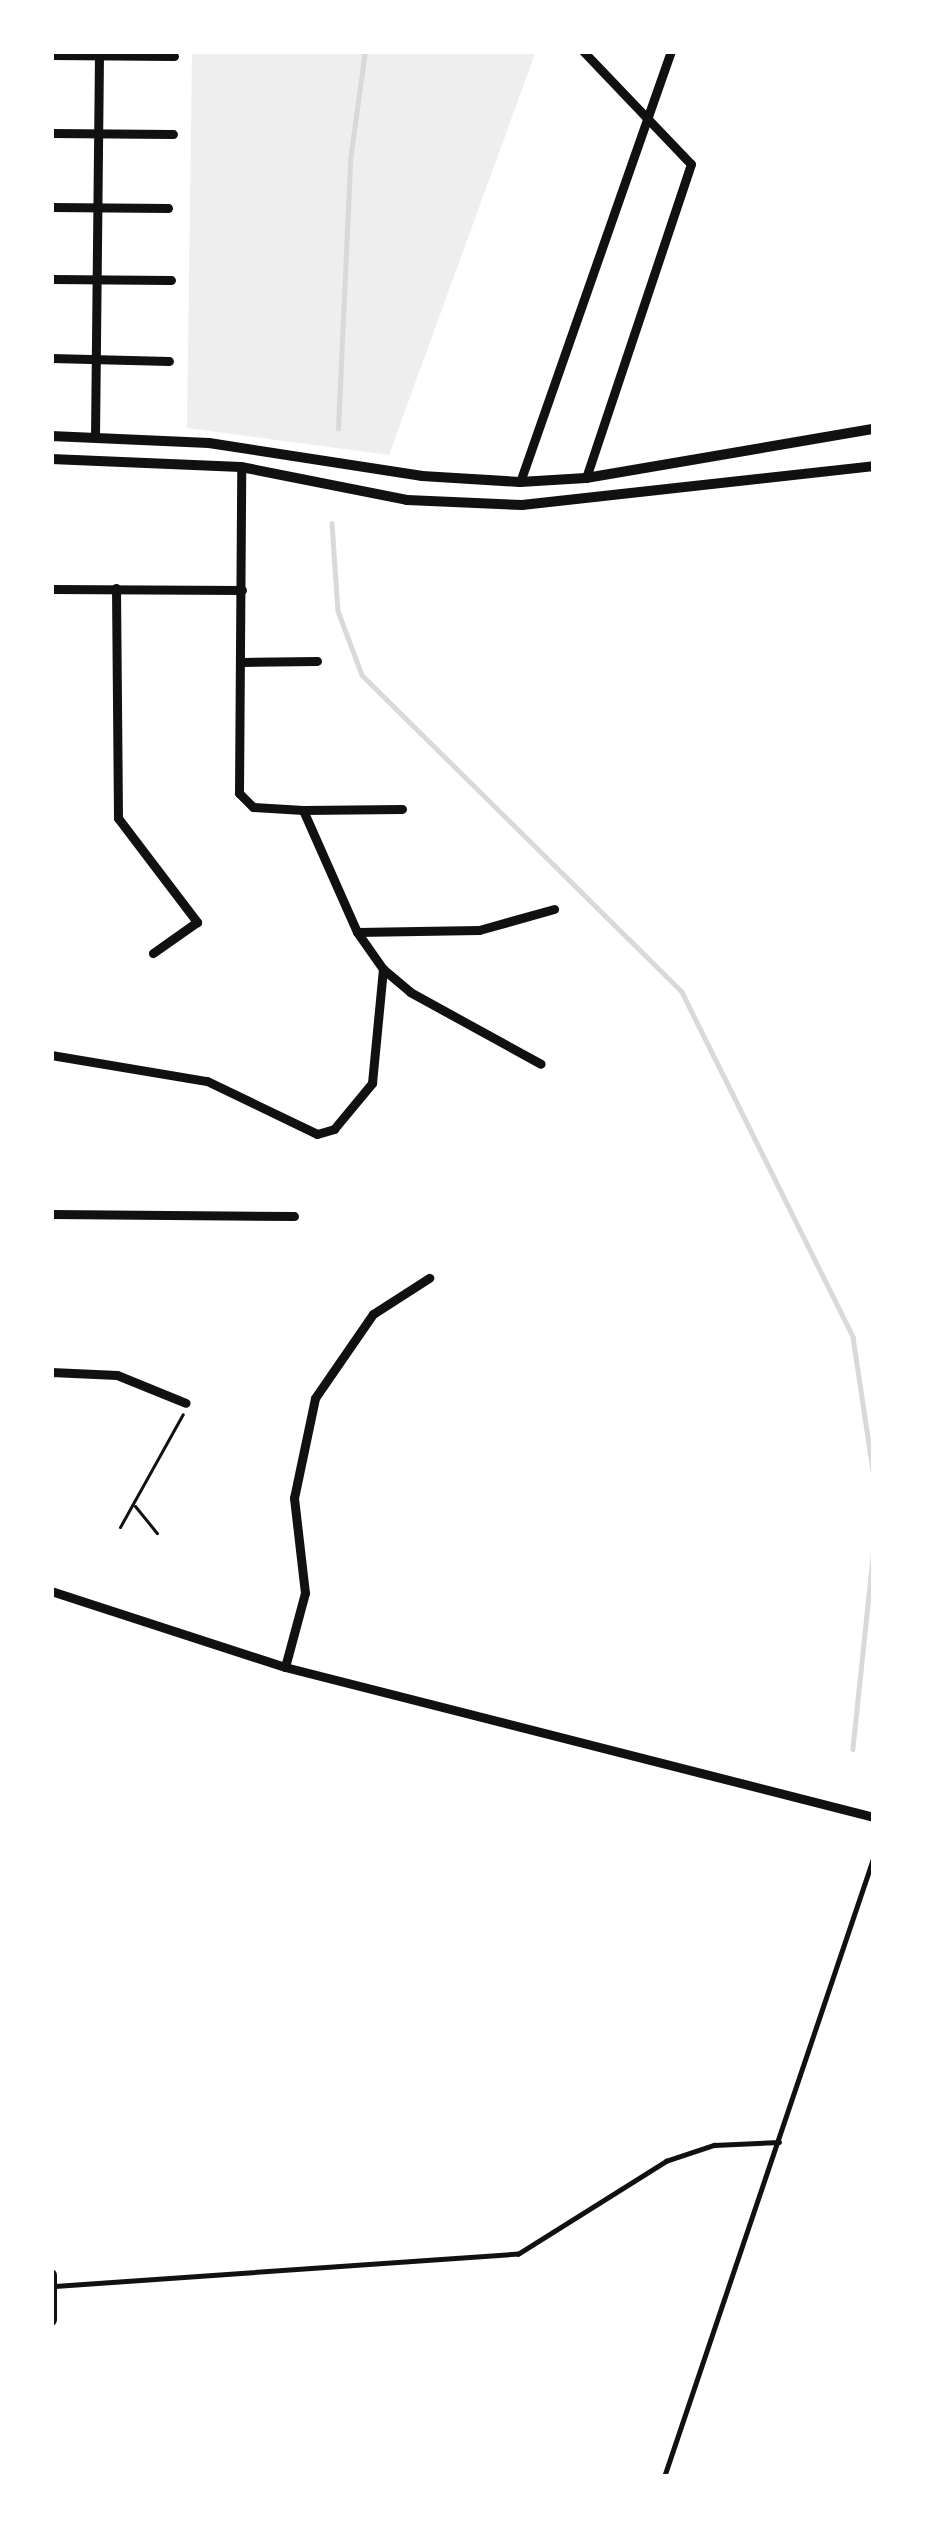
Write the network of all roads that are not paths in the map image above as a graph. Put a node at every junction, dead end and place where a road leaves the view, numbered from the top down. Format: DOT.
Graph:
graph roads {
  1 [pos="583,51"];
  2 [pos="671,51"];
  3 [pos="99,55"];
  4 [pos="51,56"];
  5 [pos="174,56"];
  6 [pos="646,118"];
  7 [pos="51,133"];
  8 [pos="99,133"];
  9 [pos="173,134"];
  10 [pos="51,207"];
  11 [pos="98,208"];
  12 [pos="168,208"];
  13 [pos="51,279"];
  14 [pos="99,280"];
  15 [pos="171,280"];
  16 [pos="51,358"];
  17 [pos="97,359"];
  18 [pos="169,362"];
  19 [pos="874,429"];
  20 [pos="51,436"];
  21 [pos="95,437"];
  22 [pos="51,459"];
  23 [pos="332,461"];
  24 [pos="241,466"];
  25 [pos="874,466"];
  26 [pos="586,478"];
  27 [pos="520,482"];
  28 [pos="329,485"];
  29 [pos="116,588"];
  30 [pos="51,589"];
  31 [pos="242,590"];
  32 [pos="317,661"];
  33 [pos="243,662"];
  34 [pos="402,809"];
  35 [pos="303,810"];
  36 [pos="554,909"];
  37 [pos="357,932"];
  38 [pos="153,953"];
  39 [pos="383,969"];
  40 [pos="51,1055"];
  41 [pos="541,1064"];
  42 [pos="51,1214"];
  43 [pos="294,1216"];
  44 [pos="429,1278"];
  45 [pos="51,1372"];
  46 [pos="185,1403"];
  47 [pos="51,1591"];
  48 [pos="284,1667"];
  49 [pos="874,1816"];
  50 [pos="874,1856"];
  51 [pos="779,2142"];
  52 [pos="53,2280"];
  53 [pos="52,2320"];
  54 [pos="664,2477"];
  1 -- 6 [label="street"];
  2 -- 6 [label="street"];
  3 -- 4 [label="street"];
  3 -- 5 [label="street"];
  3 -- 8 [label="street"];
  6 -- 26 [label="street"];
  6 -- 27 [label="street"];
  7 -- 8 [label="street"];
  8 -- 9 [label="street"];
  8 -- 11 [label="street"];
  10 -- 11 [label="street"];
  11 -- 12 [label="street"];
  11 -- 14 [label="street"];
  13 -- 14 [label="street"];
  14 -- 15 [label="street"];
  14 -- 17 [label="street"];
  16 -- 17 [label="street"];
  17 -- 18 [label="street"];
  17 -- 21 [label="street"];
  19 -- 26 [label="street"];
  20 -- 21 [label="street"];
  21 -- 23 [label="street"];
  22 -- 24 [label="street"];
  23 -- 27 [label="street"];
  23 -- 28 [label="street"];
  24 -- 28 [label="street"];
  24 -- 31 [label="street"];
  25 -- 28 [label="street"];
  26 -- 27 [label="street"];
  29 -- 30 [label="street"];
  29 -- 31 [label="street"];
  29 -- 38 [label="street"];
  31 -- 33 [label="street"];
  32 -- 33 [label="street"];
  33 -- 35 [label="street"];
  34 -- 35 [label="street"];
  35 -- 37 [label="street"];
  36 -- 37 [label="street"];
  37 -- 39 [label="street"];
  39 -- 40 [label="street"];
  39 -- 41 [label="street"];
  42 -- 43 [label="street"];
  44 -- 48 [label="street"];
  45 -- 46 [label="street"];
  47 -- 48 [label="street"];
  48 -- 49 [label="street"];
  50 -- 51 [label="lane"];
  51 -- 52 [label="lane"];
  51 -- 54 [label="lane"];
  52 -- 53 [label="main road"];
}
